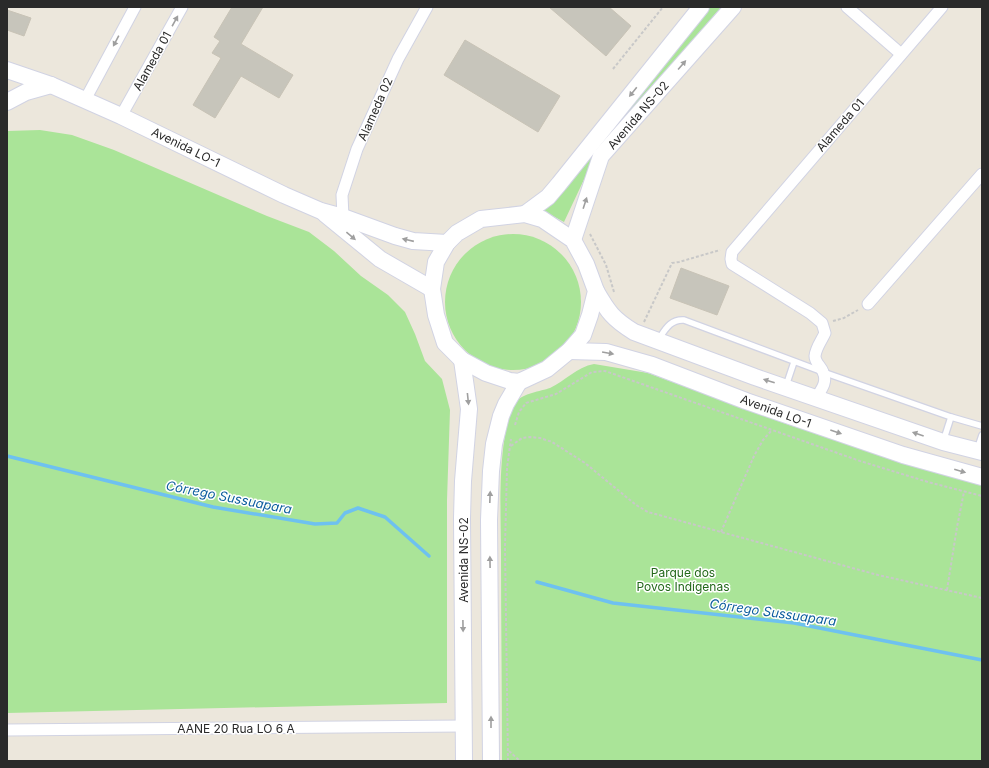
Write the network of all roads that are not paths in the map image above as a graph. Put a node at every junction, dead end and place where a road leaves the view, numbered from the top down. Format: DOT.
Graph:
graph roads {
  1 [pos="135,7"];
  2 [pos="182,7"];
  3 [pos="427,7"];
  4 [pos="701,7"];
  5 [pos="733,7"];
  6 [pos="847,7"];
  7 [pos="942,7"];
  8 [pos="901,54"];
  9 [pos="7,70"];
  10 [pos="51,85"];
  11 [pos="85,100"];
  12 [pos="7,102"];
  13 [pos="121,116"];
  14 [pos="982,174"];
  15 [pos="321,211"];
  16 [pos="525,214"];
  17 [pos="343,217"];
  18 [pos="573,240"];
  19 [pos="447,244"];
  20 [pos="432,288"];
  21 [pos="596,291"];
  22 [pos="868,304"];
  23 [pos="661,336"];
  24 [pos="569,351"];
  25 [pos="462,360"];
  26 [pos="794,362"];
  27 [pos="823,372"];
  28 [pos="519,382"];
  29 [pos="786,387"];
  30 [pos="816,398"];
  31 [pos="951,417"];
  32 [pos="982,426"];
  33 [pos="982,435"];
  34 [pos="943,442"];
  35 [pos="979,451"];
  36 [pos="982,477"];
  37 [pos="464,726"];
  38 [pos="7,730"];
  39 [pos="464,761"];
  40 [pos="491,761"];
  1 -- 11 [label="street, one-way"];
  13 -- 2 [label="street, Alameda 01, one-way"];
  3 -- 17 [label="street, Alameda 02"];
  4 -- 16 [label="street, Avenida NS-02, one-way"];
  18 -- 5 [label="street, Avenida NS-02, one-way"];
  6 -- 8 [label="street"];
  7 -- 8 [label="street, Alameda 01"];
  8 -- 27 [label="street, Alameda 01"];
  9 -- 10 [label="street, Avenida LO-1"];
  10 -- 11 [label="street, Avenida LO-1"];
  10 -- 12 [label="street"];
  11 -- 13 [label="street, Avenida LO-1"];
  13 -- 15 [label="street, Avenida LO-1"];
  14 -- 22 [label="street"];
  15 -- 17 [label="street, Avenida LO-1"];
  15 -- 20 [label="street, Avenida LO-1, one-way"];
  16 -- 18 [label="street"];
  16 -- 19 [label="street"];
  19 -- 17 [label="street, Avenida LO-1, one-way"];
  18 -- 21 [label="street, Avenida LO-1"];
  19 -- 20 [label="street"];
  20 -- 25 [label="street"];
  21 -- 23 [label="street, Avenida LO-1"];
  21 -- 24 [label="street"];
  23 -- 26 [label="lane"];
  29 -- 23 [label="street, Avenida LO-1, one-way"];
  24 -- 28 [label="street"];
  24 -- 36 [label="street, Avenida LO-1, one-way"];
  25 -- 28 [label="street"];
  25 -- 37 [label="street, Avenida NS-02, one-way"];
  26 -- 27 [label="lane"];
  26 -- 29 [label="lane"];
  27 -- 30 [label="street"];
  27 -- 31 [label="lane"];
  40 -- 28 [label="street, one-way"];
  29 -- 30 [label="street, Avenida LO-1"];
  34 -- 30 [label="street, Avenida LO-1, one-way"];
  31 -- 32 [label="lane"];
  31 -- 34 [label="lane"];
  33 -- 35 [label="lane"];
  34 -- 35 [label="street, Avenida LO-1"];
  37 -- 38 [label="street, AANE 20 Rua LO 6 A"];
  37 -- 39 [label="street, Avenida NS-02"];
}
